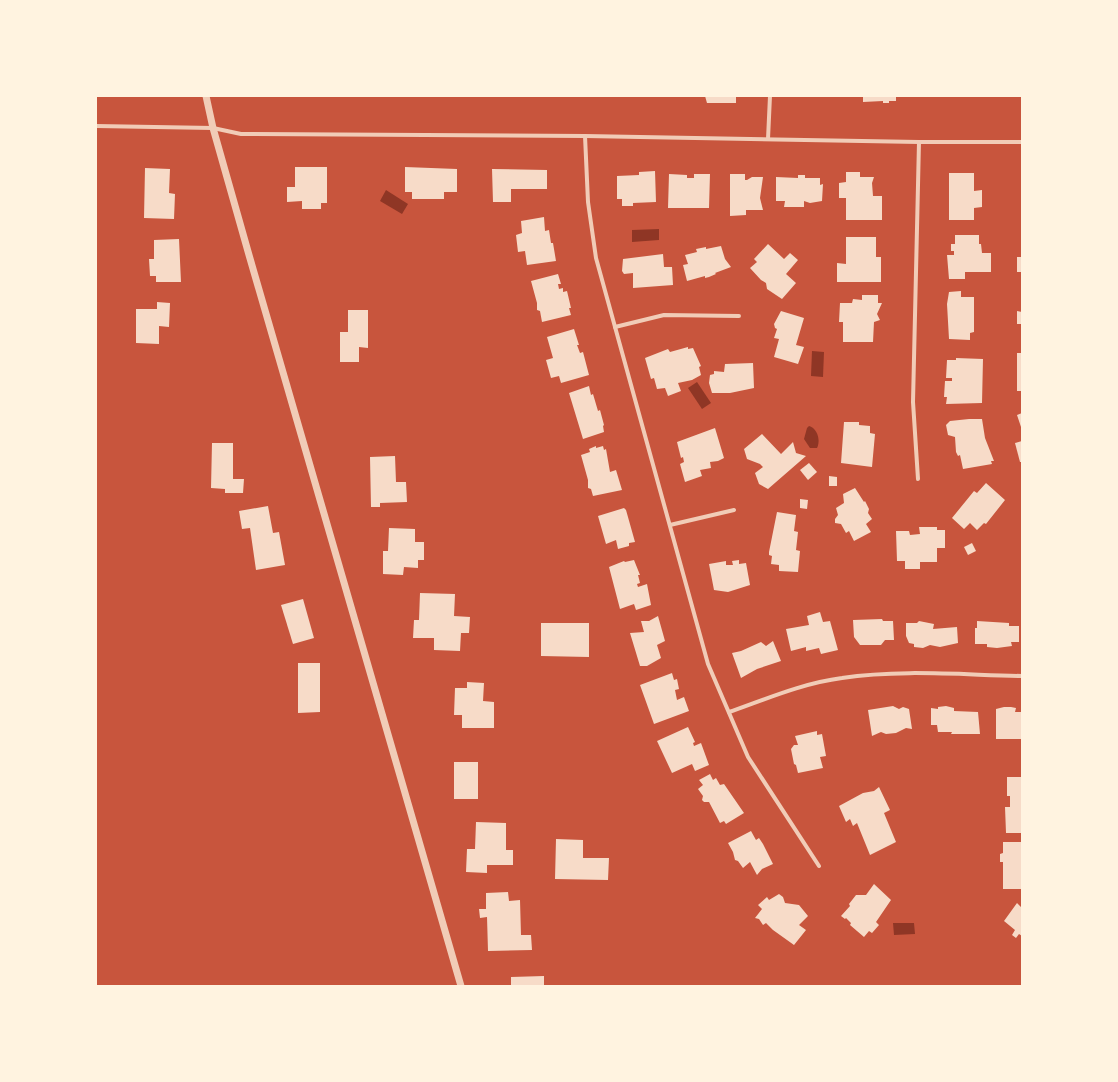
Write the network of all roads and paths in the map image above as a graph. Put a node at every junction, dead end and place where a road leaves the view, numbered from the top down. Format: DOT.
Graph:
graph roads {
  1 [pos="206,96"];
  2 [pos="770,96"];
  3 [pos="96,126"];
  4 [pos="213,128"];
  5 [pos="585,136"];
  6 [pos="768,139"];
  7 [pos="919,142"];
  8 [pos="1022,142"];
  9 [pos="739,316"];
  10 [pos="615,327"];
  11 [pos="918,479"];
  12 [pos="734,510"];
  13 [pos="670,525"];
  14 [pos="1022,676"];
  15 [pos="728,712"];
  16 [pos="818,866"];
  17 [pos="461,986"];
  1 -- 4 [label="street"];
  2 -- 6 [label="street"];
  3 -- 4 [label="street"];
  4 -- 5 [label="street"];
  4 -- 17 [label="street"];
  5 -- 6 [label="street"];
  5 -- 10 [label="street"];
  6 -- 7 [label="street"];
  7 -- 8 [label="street"];
  7 -- 11 [label="street"];
  9 -- 10 [label="street"];
  10 -- 13 [label="street"];
  12 -- 13 [label="street"];
  13 -- 15 [label="street"];
  14 -- 15 [label="street"];
  15 -- 16 [label="street"];
}
